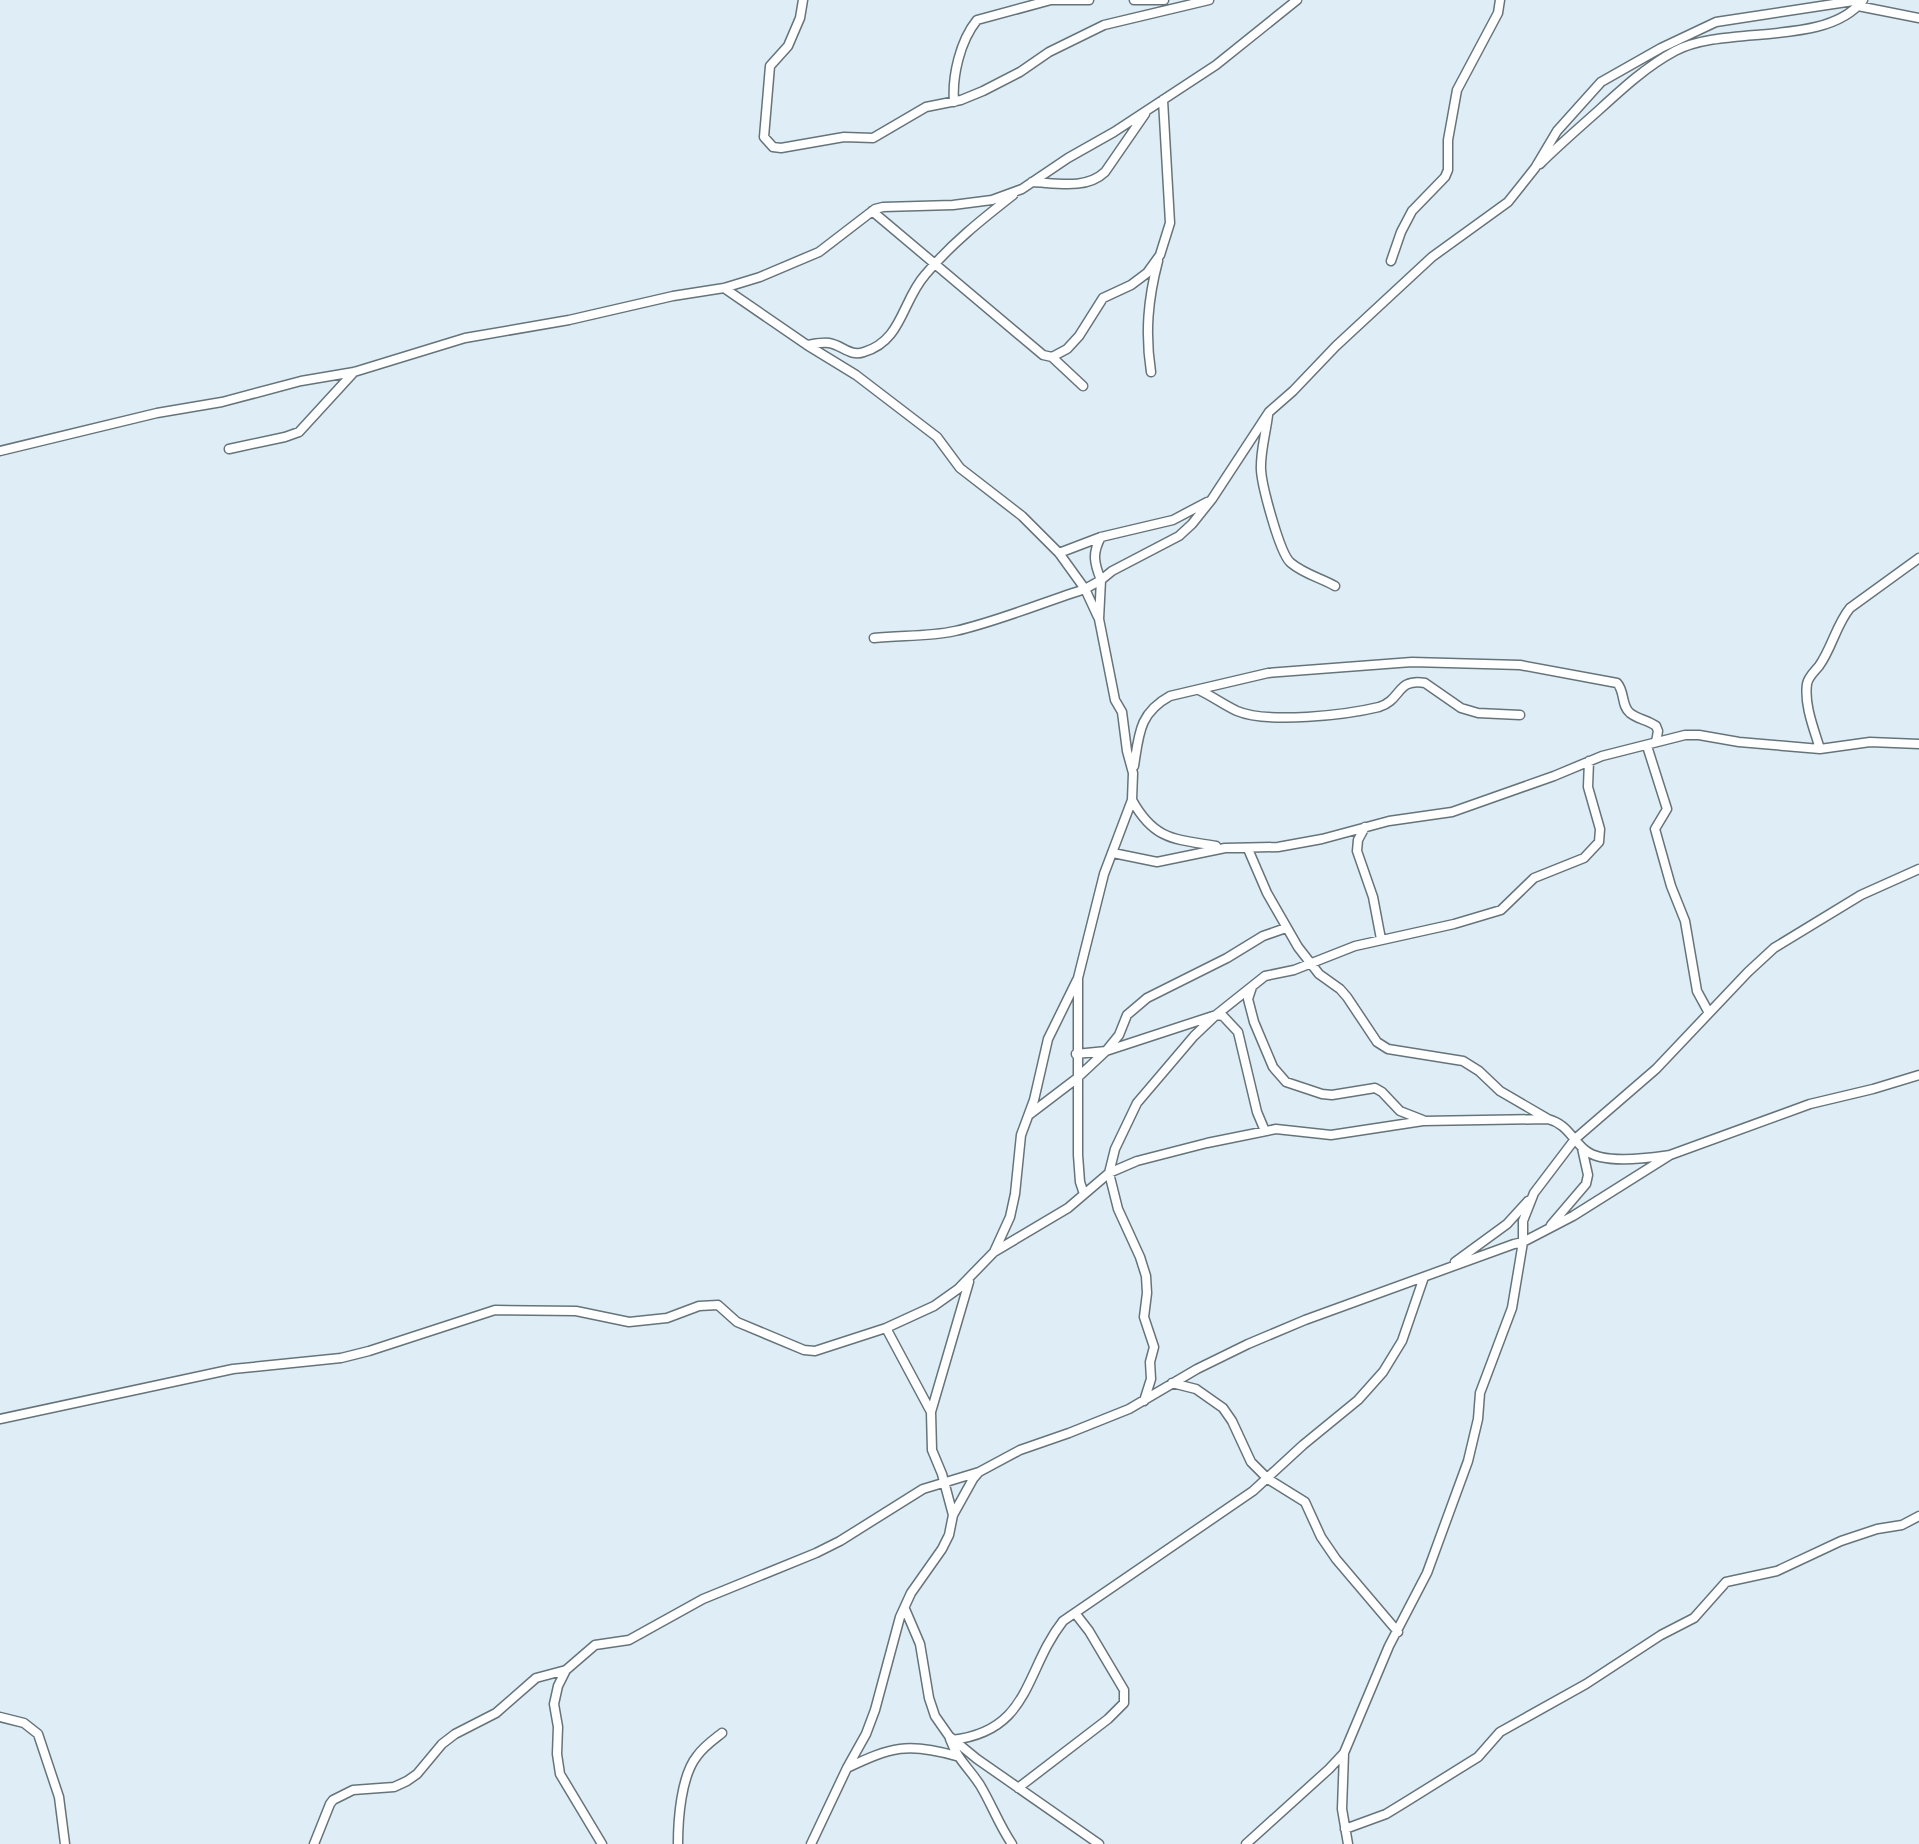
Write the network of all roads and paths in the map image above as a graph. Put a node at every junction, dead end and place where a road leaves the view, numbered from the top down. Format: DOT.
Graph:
graph roads {
  1 [pos="803,0"];
  2 [pos="1089,0"];
  3 [pos="1134,0"];
  4 [pos="1164,0"];
  5 [pos="1209,0"];
  6 [pos="1297,0"];
  7 [pos="1500,0"];
  8 [pos="1861,2"];
  9 [pos="1919,18"];
  10 [pos="1163,100"];
  11 [pos="954,102"];
  12 [pos="1149,109"];
  13 [pos="1535,168"];
  14 [pos="1032,182"];
  15 [pos="1022,189"];
  16 [pos="872,211"];
  17 [pos="1160,256"];
  18 [pos="1391,261"];
  19 [pos="936,264"];
  20 [pos="724,288"];
  21 [pos="807,345"];
  22 [pos="1052,357"];
  23 [pos="354,372"];
  24 [pos="1152,372"];
  25 [pos="1083,386"];
  26 [pos="1269,412"];
  27 [pos="229,449"];
  28 [pos="0,451"];
  29 [pos="1212,499"];
  30 [pos="1101,537"];
  31 [pos="1059,553"];
  32 [pos="1919,558"];
  33 [pos="1101,580"];
  34 [pos="1335,586"];
  35 [pos="1084,589"];
  36 [pos="1098,619"];
  37 [pos="874,638"];
  38 [pos="1199,690"];
  39 [pos="1520,715"];
  40 [pos="1656,742"];
  41 [pos="1919,744"];
  42 [pos="1647,746"];
  43 [pos="1819,749"];
  44 [pos="1589,761"];
  45 [pos="1133,773"];
  46 [pos="1132,800"];
  47 [pos="1365,827"];
  48 [pos="1225,848"];
  49 [pos="1248,849"];
  50 [pos="1113,853"];
  51 [pos="1919,869"];
  52 [pos="1286,928"];
  53 [pos="1381,939"];
  54 [pos="1310,963"];
  55 [pos="1078,978"];
  56 [pos="1253,984"];
  57 [pos="1710,1013"];
  58 [pos="1216,1015"];
  59 [pos="1106,1051"];
  60 [pos="1076,1054"];
  61 [pos="1919,1075"];
  62 [pos="1076,1079"];
  63 [pos="1030,1114"];
  64 [pos="1548,1119"];
  65 [pos="1423,1121"];
  66 [pos="1265,1131"];
  67 [pos="1575,1139"];
  68 [pos="1582,1148"];
  69 [pos="1670,1155"];
  70 [pos="1109,1173"];
  71 [pos="1084,1194"];
  72 [pos="1533,1196"];
  73 [pos="1547,1230"];
  74 [pos="1524,1242"];
  75 [pos="994,1252"];
  76 [pos="1445,1269"];
  77 [pos="1424,1277"];
  78 [pos="970,1279"];
  79 [pos="886,1328"];
  80 [pos="1172,1383"];
  81 [pos="1143,1401"];
  82 [pos="931,1412"];
  83 [pos="0,1419"];
  84 [pos="979,1472"];
  85 [pos="1268,1479"];
  86 [pos="944,1481"];
  87 [pos="953,1515"];
  88 [pos="1919,1516"];
  89 [pos="905,1609"];
  90 [pos="1075,1613"];
  91 [pos="1398,1632"];
  92 [pos="566,1670"];
  93 [pos="0,1717"];
  94 [pos="722,1733"];
  95 [pos="950,1738"];
  96 [pos="1344,1753"];
  97 [pos="956,1756"];
  98 [pos="847,1768"];
  99 [pos="1018,1788"];
  100 [pos="1345,1829"];
  101 [pos="65,1844"];
  102 [pos="314,1844"];
  103 [pos="602,1844"];
  104 [pos="678,1844"];
  105 [pos="811,1844"];
  106 [pos="1012,1844"];
  107 [pos="1099,1844"];
  108 [pos="1246,1844"];
  109 [pos="1348,1844"];
  1 -- 11 [label="street"];
  2 -- 11 [label="street"];
  3 -- 4 [label="street"];
  5 -- 11 [label="street"];
  6 -- 10 [label="street"];
  7 -- 18 [label="street"];
  8 -- 9 [label="street"];
  8 -- 13 [label="street"];
  8 -- 13 [label="street"];
  10 -- 12 [label="street"];
  10 -- 17 [label="street"];
  12 -- 14 [label="street"];
  12 -- 14 [label="street"];
  13 -- 26 [label="street"];
  14 -- 15 [label="street"];
  15 -- 16 [label="street"];
  15 -- 19 [label="street"];
  16 -- 19 [label="street"];
  16 -- 20 [label="street"];
  17 -- 22 [label="street"];
  17 -- 24 [label="street"];
  19 -- 21 [label="street"];
  19 -- 22 [label="street"];
  20 -- 21 [label="street"];
  20 -- 23 [label="street"];
  21 -- 31 [label="street"];
  22 -- 25 [label="street"];
  23 -- 27 [label="street"];
  23 -- 28 [label="street"];
  26 -- 29 [label="street"];
  26 -- 34 [label="street"];
  29 -- 30 [label="street"];
  29 -- 33 [label="street"];
  30 -- 31 [label="street"];
  30 -- 33 [label="street"];
  31 -- 35 [label="street"];
  32 -- 43 [label="street"];
  33 -- 35 [label="street"];
  33 -- 36 [label="street"];
  35 -- 36 [label="street"];
  35 -- 37 [label="street"];
  36 -- 45 [label="street"];
  38 -- 39 [label="street"];
  38 -- 40 [label="street"];
  38 -- 45 [label="street"];
  40 -- 42 [label="street"];
  40 -- 43 [label="street"];
  41 -- 43 [label="street"];
  42 -- 44 [label="street"];
  42 -- 57 [label="street"];
  44 -- 47 [label="street"];
  44 -- 53 [label="street"];
  45 -- 46 [label="street"];
  46 -- 48 [label="street"];
  46 -- 50 [label="street"];
  47 -- 49 [label="street"];
  47 -- 53 [label="street"];
  48 -- 49 [label="street"];
  48 -- 50 [label="street"];
  49 -- 52 [label="street"];
  50 -- 55 [label="street"];
  51 -- 57 [label="street"];
  52 -- 54 [label="street"];
  52 -- 59 [label="street"];
  53 -- 54 [label="street"];
  54 -- 56 [label="street"];
  54 -- 64 [label="street"];
  55 -- 60 [label="street"];
  55 -- 63 [label="street"];
  56 -- 58 [label="street"];
  56 -- 65 [label="street"];
  57 -- 67 [label="street"];
  58 -- 59 [label="street"];
  58 -- 66 [label="street"];
  58 -- 70 [label="street"];
  59 -- 60 [label="street"];
  59 -- 62 [label="street"];
  60 -- 62 [label="street"];
  61 -- 69 [label="street"];
  62 -- 63 [label="street"];
  62 -- 71 [label="street"];
  63 -- 75 [label="street"];
  64 -- 65 [label="street"];
  64 -- 67 [label="street"];
  65 -- 66 [label="street"];
  66 -- 70 [label="street"];
  67 -- 68 [label="street"];
  67 -- 72 [label="street"];
  68 -- 69 [label="street"];
  68 -- 73 [label="street"];
  69 -- 73 [label="street"];
  70 -- 71 [label="street"];
  70 -- 81 [label="street"];
  71 -- 75 [label="street"];
  72 -- 74 [label="street"];
  72 -- 76 [label="street"];
  73 -- 74 [label="street"];
  74 -- 76 [label="street"];
  74 -- 91 [label="street"];
  75 -- 78 [label="street"];
  76 -- 77 [label="street"];
  77 -- 80 [label="street"];
  77 -- 85 [label="street"];
  78 -- 79 [label="street"];
  78 -- 82 [label="street"];
  79 -- 82 [label="street"];
  79 -- 83 [label="street"];
  80 -- 81 [label="street"];
  80 -- 85 [label="street"];
  81 -- 84 [label="street"];
  82 -- 86 [label="street"];
  84 -- 86 [label="street"];
  84 -- 87 [label="street"];
  85 -- 90 [label="street"];
  85 -- 91 [label="street"];
  86 -- 87 [label="street"];
  86 -- 92 [label="street"];
  87 -- 89 [label="street"];
  88 -- 100 [label="street"];
  89 -- 95 [label="street"];
  89 -- 98 [label="street"];
  90 -- 95 [label="street"];
  90 -- 99 [label="street"];
  91 -- 96 [label="street"];
  92 -- 102 [label="street"];
  92 -- 103 [label="street"];
  93 -- 101 [label="street"];
  94 -- 104 [label="street"];
  95 -- 97 [label="street"];
  95 -- 99 [label="street"];
  96 -- 100 [label="street"];
  96 -- 108 [label="street"];
  97 -- 98 [label="street"];
  97 -- 106 [label="street"];
  98 -- 105 [label="street"];
  99 -- 107 [label="street"];
  100 -- 109 [label="street"];
}
